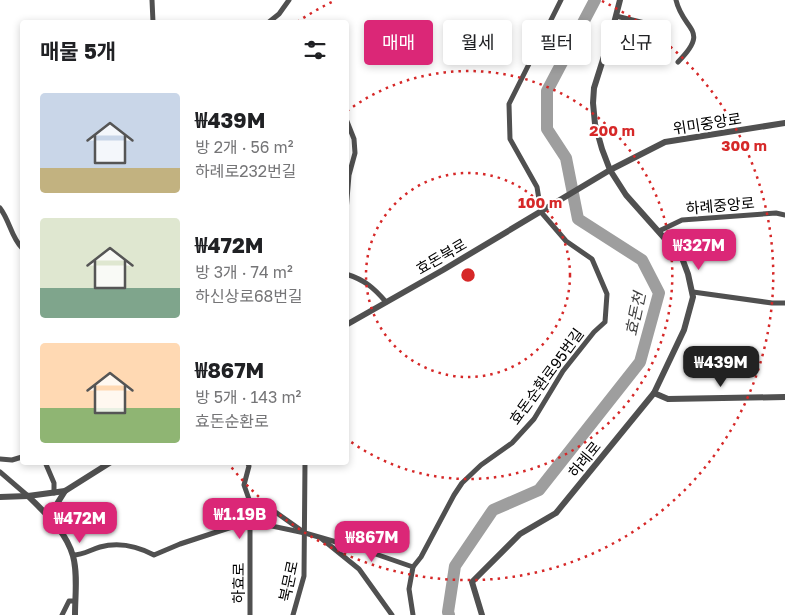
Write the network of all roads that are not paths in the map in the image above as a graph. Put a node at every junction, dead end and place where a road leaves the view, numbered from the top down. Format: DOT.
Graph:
graph roads {
  1 [pos="152,0"];
  2 [pos="289,0"];
  3 [pos="560,0"];
  4 [pos="620,0"];
  5 [pos="676,0"];
  6 [pos="616,16"];
  7 [pos="153,20"];
  8 [pos="272,20"];
  9 [pos="632,20"];
  10 [pos="678,62"];
  11 [pos="785,123"];
  12 [pos="349,126"];
  13 [pos="610,170"];
  14 [pos="349,175"];
  15 [pos="0,208"];
  16 [pos="541,212"];
  17 [pos="785,214"];
  18 [pos="659,231"];
  19 [pos="20,246"];
  20 [pos="349,275"];
  21 [pos="693,292"];
  22 [pos="386,302"];
  23 [pos="785,302"];
  24 [pos="349,323"];
  25 [pos="654,393"];
  26 [pos="785,397"];
  27 [pos="20,458"];
  28 [pos="0,459"];
  29 [pos="46,465"];
  30 [pos="106,465"];
  31 [pos="248,465"];
  32 [pos="305,465"];
  33 [pos="0,472"];
  34 [pos="65,491"];
  35 [pos="54,493"];
  36 [pos="28,496"];
  37 [pos="0,497"];
  38 [pos="250,502"];
  39 [pos="54,522"];
  40 [pos="250,522"];
  41 [pos="305,533"];
  42 [pos="320,538"];
  43 [pos="73,555"];
  44 [pos="413,567"];
  45 [pos="75,601"];
  46 [pos="62,615"];
  47 [pos="75,615"];
  48 [pos="250,615"];
  49 [pos="293,615"];
  50 [pos="392,615"];
  51 [pos="413,615"];
  52 [pos="482,615"];
  1 -- 7 [label="street"];
  2 -- 8 [label="street"];
  3 -- 16 [label="street"];
  4 -- 6 [label="street"];
  5 -- 10 [label="street"];
  6 -- 9 [label="street"];
  6 -- 13 [label="street"];
  11 -- 13 [label="street, 위미중앙로"];
  12 -- 14 [label="street"];
  13 -- 16 [label="street, 효돈북로"];
  13 -- 18 [label="street"];
  15 -- 19 [label="street"];
  16 -- 22 [label="street, 효돈북로"];
  16 -- 44 [label="street, 효돈순환로95번길"];
  17 -- 18 [label="street, 하례중앙로"];
  18 -- 21 [label="street"];
  20 -- 22 [label="street"];
  21 -- 23 [label="street"];
  21 -- 25 [label="street, 하례로"];
  22 -- 24 [label="street, 효돈북로"];
  25 -- 26 [label="street"];
  25 -- 52 [label="street, 하례로"];
  27 -- 28 [label="street"];
  29 -- 35 [label="street"];
  30 -- 34 [label="street"];
  31 -- 38 [label="street, 하효로"];
  32 -- 41 [label="street, 북문로"];
  33 -- 36 [label="street"];
  34 -- 35 [label="street"];
  34 -- 39 [label="street"];
  35 -- 36 [label="street"];
  36 -- 37 [label="street"];
  36 -- 39 [label="street"];
  38 -- 40 [label="street, 하효로"];
  38 -- 41 [label="street"];
  39 -- 43 [label="street"];
  40 -- 41 [label="street"];
  40 -- 43 [label="street"];
  40 -- 48 [label="street, 하효로"];
  41 -- 42 [label="street"];
  41 -- 49 [label="street, 북문로"];
  42 -- 44 [label="street"];
  42 -- 50 [label="street"];
  43 -- 45 [label="street"];
  44 -- 51 [label="street"];
  45 -- 46 [label="street"];
  45 -- 47 [label="street"];
}
